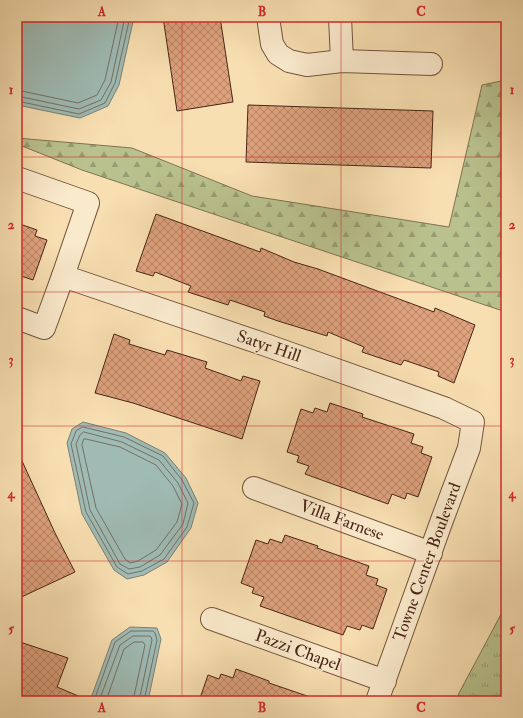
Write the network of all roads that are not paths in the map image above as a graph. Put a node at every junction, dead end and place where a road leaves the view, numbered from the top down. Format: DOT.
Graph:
graph roads {
  1 [pos="268,17"];
  2 [pos="340,17"];
  3 [pos="342,62"];
  4 [pos="431,64"];
  5 [pos="17,178"];
  6 [pos="63,276"];
  7 [pos="17,318"];
  8 [pos="473,422"];
  9 [pos="254,488"];
  10 [pos="431,553"];
  11 [pos="212,619"];
  12 [pos="381,691"];
  1 -- 3 [label="street"];
  2 -- 3 [label="street"];
  3 -- 4 [label="street"];
  5 -- 6 [label="street"];
  6 -- 7 [label="street"];
  6 -- 8 [label="street, Satyr Hill"];
  8 -- 10 [label="street, Towne Center Boulevard"];
  9 -- 10 [label="street, Villa Farnese"];
  10 -- 12 [label="street, Towne Center Boulevard"];
  11 -- 12 [label="street, Pazzi Chapel"];
}
